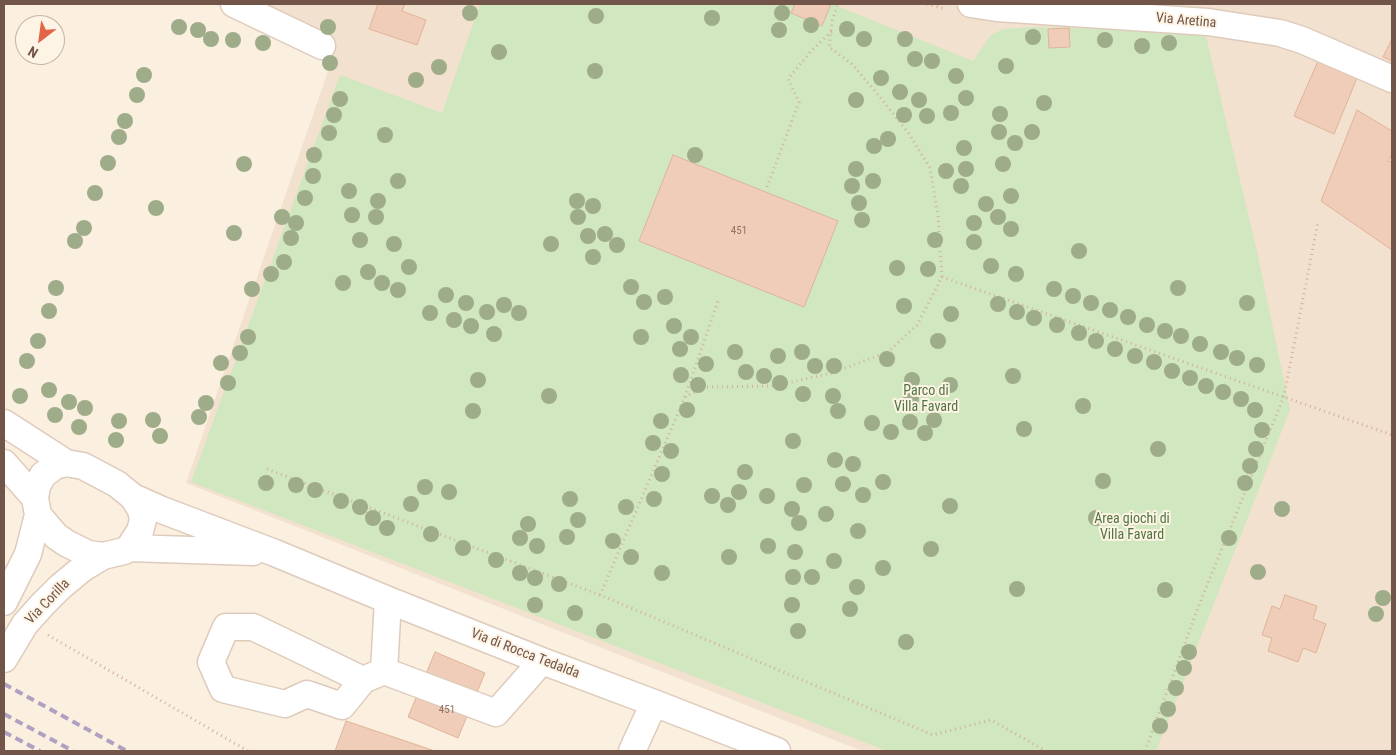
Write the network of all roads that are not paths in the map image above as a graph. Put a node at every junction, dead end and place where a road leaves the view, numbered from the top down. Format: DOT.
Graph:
graph roads {
  1 [pos="234,4"];
  2 [pos="971,4"];
  3 [pos="322,46"];
  4 [pos="1392,79"];
  5 [pos="4,423"];
  6 [pos="4,463"];
  7 [pos="66,463"];
  8 [pos="134,497"];
  9 [pos="36,506"];
  10 [pos="129,548"];
  11 [pos="275,553"];
  12 [pos="103,556"];
  13 [pos="388,600"];
  14 [pos="4,602"];
  15 [pos="4,659"];
  16 [pos="542,661"];
  17 [pos="373,676"];
  18 [pos="654,703"];
  19 [pos="632,751"];
  20 [pos="778,751"];
  1 -- 3 [label="street"];
  2 -- 4 [label="street, Via Aretina"];
  5 -- 7 [label="street, Via di Rocca Tedalda"];
  6 -- 9 [label="street"];
  7 -- 8 [label="street, Via di Rocca Tedalda"];
  7 -- 9 [label="street"];
  8 -- 10 [label="street"];
  8 -- 11 [label="street, Via di Rocca Tedalda"];
  9 -- 12 [label="street"];
  9 -- 14 [label="street"];
  10 -- 11 [label="street, Via di Rocca Tedalda"];
  10 -- 12 [label="street, Via di Rocca Tedalda"];
  11 -- 13 [label="street, Via di Rocca Tedalda"];
  12 -- 15 [label="street, Via Corilla"];
  13 -- 16 [label="street, Via di Rocca Tedalda"];
  13 -- 17 [label="street"];
  16 -- 17 [label="street"];
  16 -- 18 [label="street, Via di Rocca Tedalda"];
  17 -- 17 [label="street"];
  18 -- 19 [label="street"];
  18 -- 20 [label="street, Via di Rocca Tedalda"];
}
